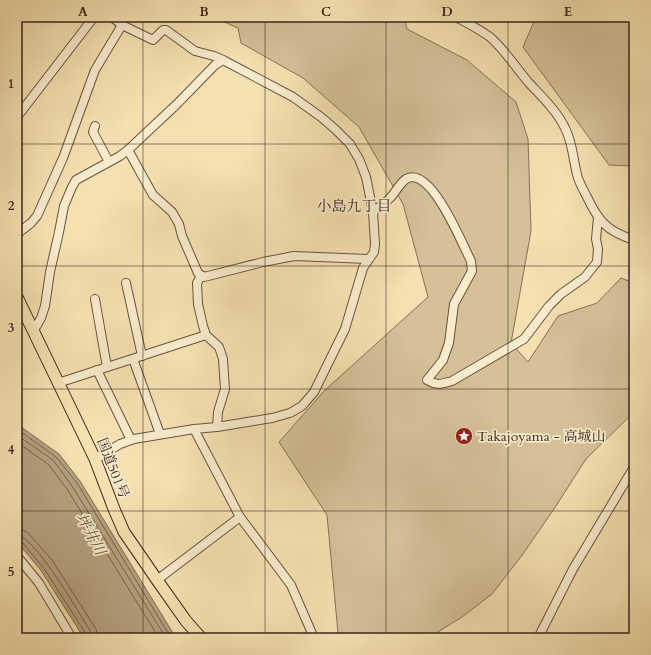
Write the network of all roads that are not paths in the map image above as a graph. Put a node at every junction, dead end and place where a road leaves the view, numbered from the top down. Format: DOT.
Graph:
graph roads {
  1 [pos="94,17"];
  2 [pos="112,17"];
  3 [pos="456,17"];
  4 [pos="122,25"];
  5 [pos="223,60"];
  6 [pos="17,117"];
  7 [pos="95,126"];
  8 [pos="128,150"];
  9 [pos="108,162"];
  10 [pos="373,212"];
  11 [pos="598,217"];
  12 [pos="17,234"];
  13 [pos="634,240"];
  14 [pos="368,259"];
  15 [pos="201,276"];
  16 [pos="126,282"];
  17 [pos="17,297"];
  18 [pos="95,299"];
  19 [pos="33,332"];
  20 [pos="206,335"];
  21 [pos="142,356"];
  22 [pos="132,359"];
  23 [pos="107,367"];
  24 [pos="97,370"];
  25 [pos="58,383"];
  26 [pos="217,427"];
  27 [pos="194,429"];
  28 [pos="160,434"];
  29 [pos="131,440"];
  30 [pos="95,459"];
  31 [pos="634,468"];
  32 [pos="240,517"];
  33 [pos="17,556"];
  34 [pos="157,580"];
  35 [pos="72,638"];
  36 [pos="201,638"];
  37 [pos="314,638"];
  38 [pos="538,638"];
  1 -- 6 [label="street"];
  2 -- 4 [label="street"];
  3 -- 11 [label="street"];
  4 -- 5 [label="street"];
  4 -- 12 [label="street"];
  5 -- 8 [label="street"];
  5 -- 10 [label="street"];
  7 -- 9 [label="street"];
  8 -- 9 [label="street"];
  8 -- 15 [label="street"];
  9 -- 19 [label="street"];
  10 -- 11 [label="street"];
  10 -- 14 [label="street"];
  11 -- 13 [label="street"];
  14 -- 15 [label="street"];
  14 -- 26 [label="street"];
  15 -- 20 [label="street"];
  16 -- 21 [label="street"];
  17 -- 19 [label="highway, 国道501号"];
  18 -- 23 [label="street"];
  19 -- 25 [label="highway, 国道501号"];
  20 -- 21 [label="street"];
  20 -- 26 [label="street"];
  21 -- 22 [label="street"];
  22 -- 23 [label="street"];
  22 -- 28 [label="street"];
  23 -- 24 [label="street"];
  24 -- 25 [label="street"];
  24 -- 29 [label="street"];
  25 -- 30 [label="highway, 国道501号"];
  26 -- 27 [label="street"];
  27 -- 28 [label="street"];
  27 -- 32 [label="street"];
  28 -- 29 [label="street"];
  29 -- 30 [label="street"];
  30 -- 34 [label="highway, 国道501号"];
  31 -- 38 [label="street"];
  32 -- 34 [label="street"];
  32 -- 37 [label="street"];
  33 -- 35 [label="street"];
  34 -- 36 [label="highway, 国道501号"];
}
